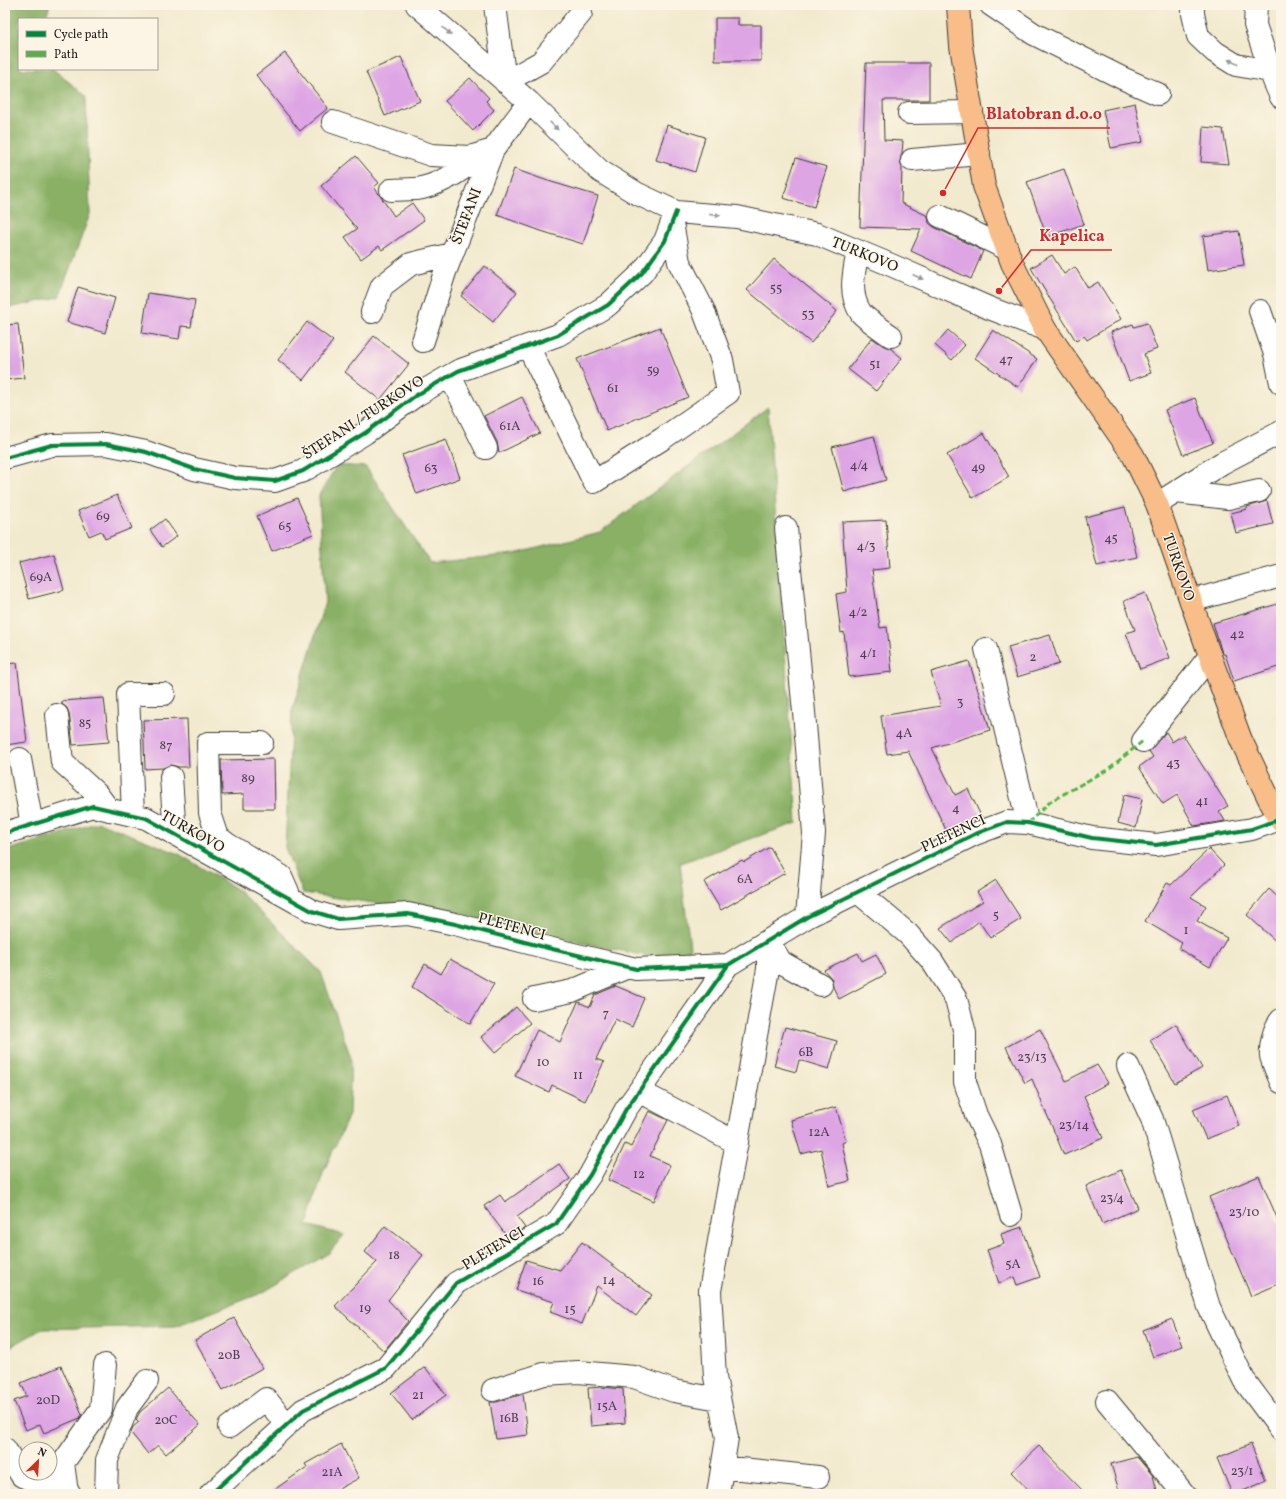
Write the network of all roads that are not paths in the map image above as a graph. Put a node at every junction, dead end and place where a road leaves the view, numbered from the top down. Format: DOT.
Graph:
graph roads {
  1 [pos="495,5"];
  2 [pos="958,5"];
  3 [pos="991,5"];
  4 [pos="1193,5"];
  5 [pos="1256,5"];
  6 [pos="423,7"];
  7 [pos="581,13"];
  8 [pos="1270,71"];
  9 [pos="506,82"];
  10 [pos="1158,94"];
  11 [pos="1281,98"];
  12 [pos="529,102"];
  13 [pos="972,112"];
  14 [pos="909,113"];
  15 [pos="333,122"];
  16 [pos="487,152"];
  17 [pos="979,154"];
  18 [pos="912,160"];
  19 [pos="391,190"];
  20 [pos="940,216"];
  21 [pos="674,217"];
  22 [pos="1006,249"];
  23 [pos="858,251"];
  24 [pos="452,254"];
  25 [pos="1260,311"];
  26 [pos="372,312"];
  27 [pos="1045,329"];
  28 [pos="891,336"];
  29 [pos="424,341"];
  30 [pos="528,346"];
  31 [pos="450,376"];
  32 [pos="1281,383"];
  33 [pos="1281,432"];
  34 [pos="486,448"];
  35 [pos="5,458"];
  36 [pos="1259,491"];
  37 [pos="1176,492"];
  38 [pos="1157,504"];
  39 [pos="786,528"];
  40 [pos="1281,576"];
  41 [pos="1191,601"];
  42 [pos="986,649"];
  43 [pos="1210,656"];
  44 [pos="164,694"];
  45 [pos="56,716"];
  46 [pos="1143,741"];
  47 [pos="262,742"];
  48 [pos="20,759"];
  49 [pos="171,777"];
  50 [pos="109,810"];
  51 [pos="1278,810"];
  52 [pos="134,815"];
  53 [pos="1028,823"];
  54 [pos="32,825"];
  55 [pos="5,832"];
  56 [pos="175,835"];
  57 [pos="858,892"];
  58 [pos="292,900"];
  59 [pos="807,917"];
  60 [pos="338,918"];
  61 [pos="768,941"];
  62 [pos="728,965"];
  63 [pos="628,967"];
  64 [pos="821,985"];
  65 [pos="534,999"];
  66 [pos="1281,1020"];
  67 [pos="1128,1066"];
  68 [pos="1281,1082"];
  69 [pos="639,1091"];
  70 [pos="737,1143"];
  71 [pos="1010,1215"];
  72 [pos="105,1365"];
  73 [pos="147,1381"];
  74 [pos="493,1390"];
  75 [pos="719,1399"];
  76 [pos="1107,1401"];
  77 [pos="287,1425"];
  78 [pos="229,1427"];
  79 [pos="1281,1430"];
  80 [pos="5,1449"];
  81 [pos="722,1467"];
  82 [pos="818,1477"];
  83 [pos="14,1479"];
  84 [pos="68,1493"];
  85 [pos="106,1494"];
  86 [pos="211,1494"];
  87 [pos="718,1494"];
  88 [pos="1184,1494"];
  1 -- 9 [label="street"];
  2 -- 13 [label="main road, TURKOVO"];
  3 -- 10 [label="street"];
  8 -- 4 [label="street, one-way"];
  5 -- 8 [label="street"];
  6 -- 9 [label="street, one-way"];
  7 -- 9 [label="street"];
  8 -- 11 [label="street"];
  9 -- 12 [label="street"];
  12 -- 16 [label="street, ŠTEFANI"];
  12 -- 21 [label="street, one-way"];
  13 -- 14 [label="street"];
  13 -- 17 [label="main road, TURKOVO"];
  15 -- 16 [label="street"];
  16 -- 19 [label="street"];
  16 -- 24 [label="street, ŠTEFANI"];
  17 -- 18 [label="street"];
  17 -- 22 [label="main road, TURKOVO"];
  20 -- 22 [label="street"];
  21 -- 23 [label="street, TURKOVO, one-way"];
  21 -- 30 [label="street, ŠTEFANI / TURKOVO"];
  21 -- 30 [label="street"];
  22 -- 27 [label="main road, TURKOVO"];
  23 -- 27 [label="street, TURKOVO, one-way"];
  23 -- 28 [label="street"];
  24 -- 26 [label="street"];
  24 -- 29 [label="street, ŠTEFANI"];
  25 -- 32 [label="street"];
  27 -- 38 [label="main road, TURKOVO"];
  30 -- 31 [label="street, ŠTEFANI / TURKOVO"];
  31 -- 34 [label="street"];
  31 -- 35 [label="street, ŠTEFANI / TURKOVO"];
  33 -- 37 [label="street"];
  36 -- 37 [label="street"];
  37 -- 38 [label="street"];
  38 -- 41 [label="main road, TURKOVO"];
  39 -- 59 [label="street"];
  40 -- 41 [label="street"];
  41 -- 43 [label="main road, TURKOVO"];
  42 -- 53 [label="street"];
  43 -- 46 [label="street"];
  43 -- 51 [label="main road, TURKOVO"];
  44 -- 52 [label="street"];
  45 -- 50 [label="street"];
  47 -- 58 [label="street"];
  48 -- 54 [label="street"];
  49 -- 56 [label="street"];
  50 -- 52 [label="street, TURKOVO"];
  50 -- 54 [label="street, TURKOVO"];
  51 -- 53 [label="street, PLETENCI"];
  52 -- 56 [label="street, TURKOVO"];
  53 -- 57 [label="street, PLETENCI"];
  54 -- 55 [label="street, TURKOVO"];
  56 -- 58 [label="street, TURKOVO"];
  57 -- 59 [label="street, PLETENCI"];
  57 -- 71 [label="street"];
  58 -- 60 [label="street, TURKOVO"];
  59 -- 61 [label="street, PLETENCI"];
  60 -- 63 [label="street, PLETENCI"];
  61 -- 62 [label="street, PLETENCI"];
  61 -- 64 [label="street"];
  61 -- 70 [label="street"];
  62 -- 63 [label="street, PLETENCI"];
  62 -- 69 [label="street, PLETENCI"];
  63 -- 65 [label="street"];
  66 -- 68 [label="street"];
  67 -- 79 [label="street"];
  69 -- 70 [label="street"];
  69 -- 77 [label="street, PLETENCI"];
  70 -- 75 [label="street"];
  72 -- 84 [label="street"];
  73 -- 85 [label="street"];
  74 -- 75 [label="street"];
  75 -- 81 [label="street"];
  76 -- 88 [label="street"];
  77 -- 78 [label="street"];
  77 -- 86 [label="street, PLETENCI"];
  80 -- 83 [label="street"];
  81 -- 82 [label="street"];
  81 -- 87 [label="street"];
  83 -- 84 [label="street"];
}
